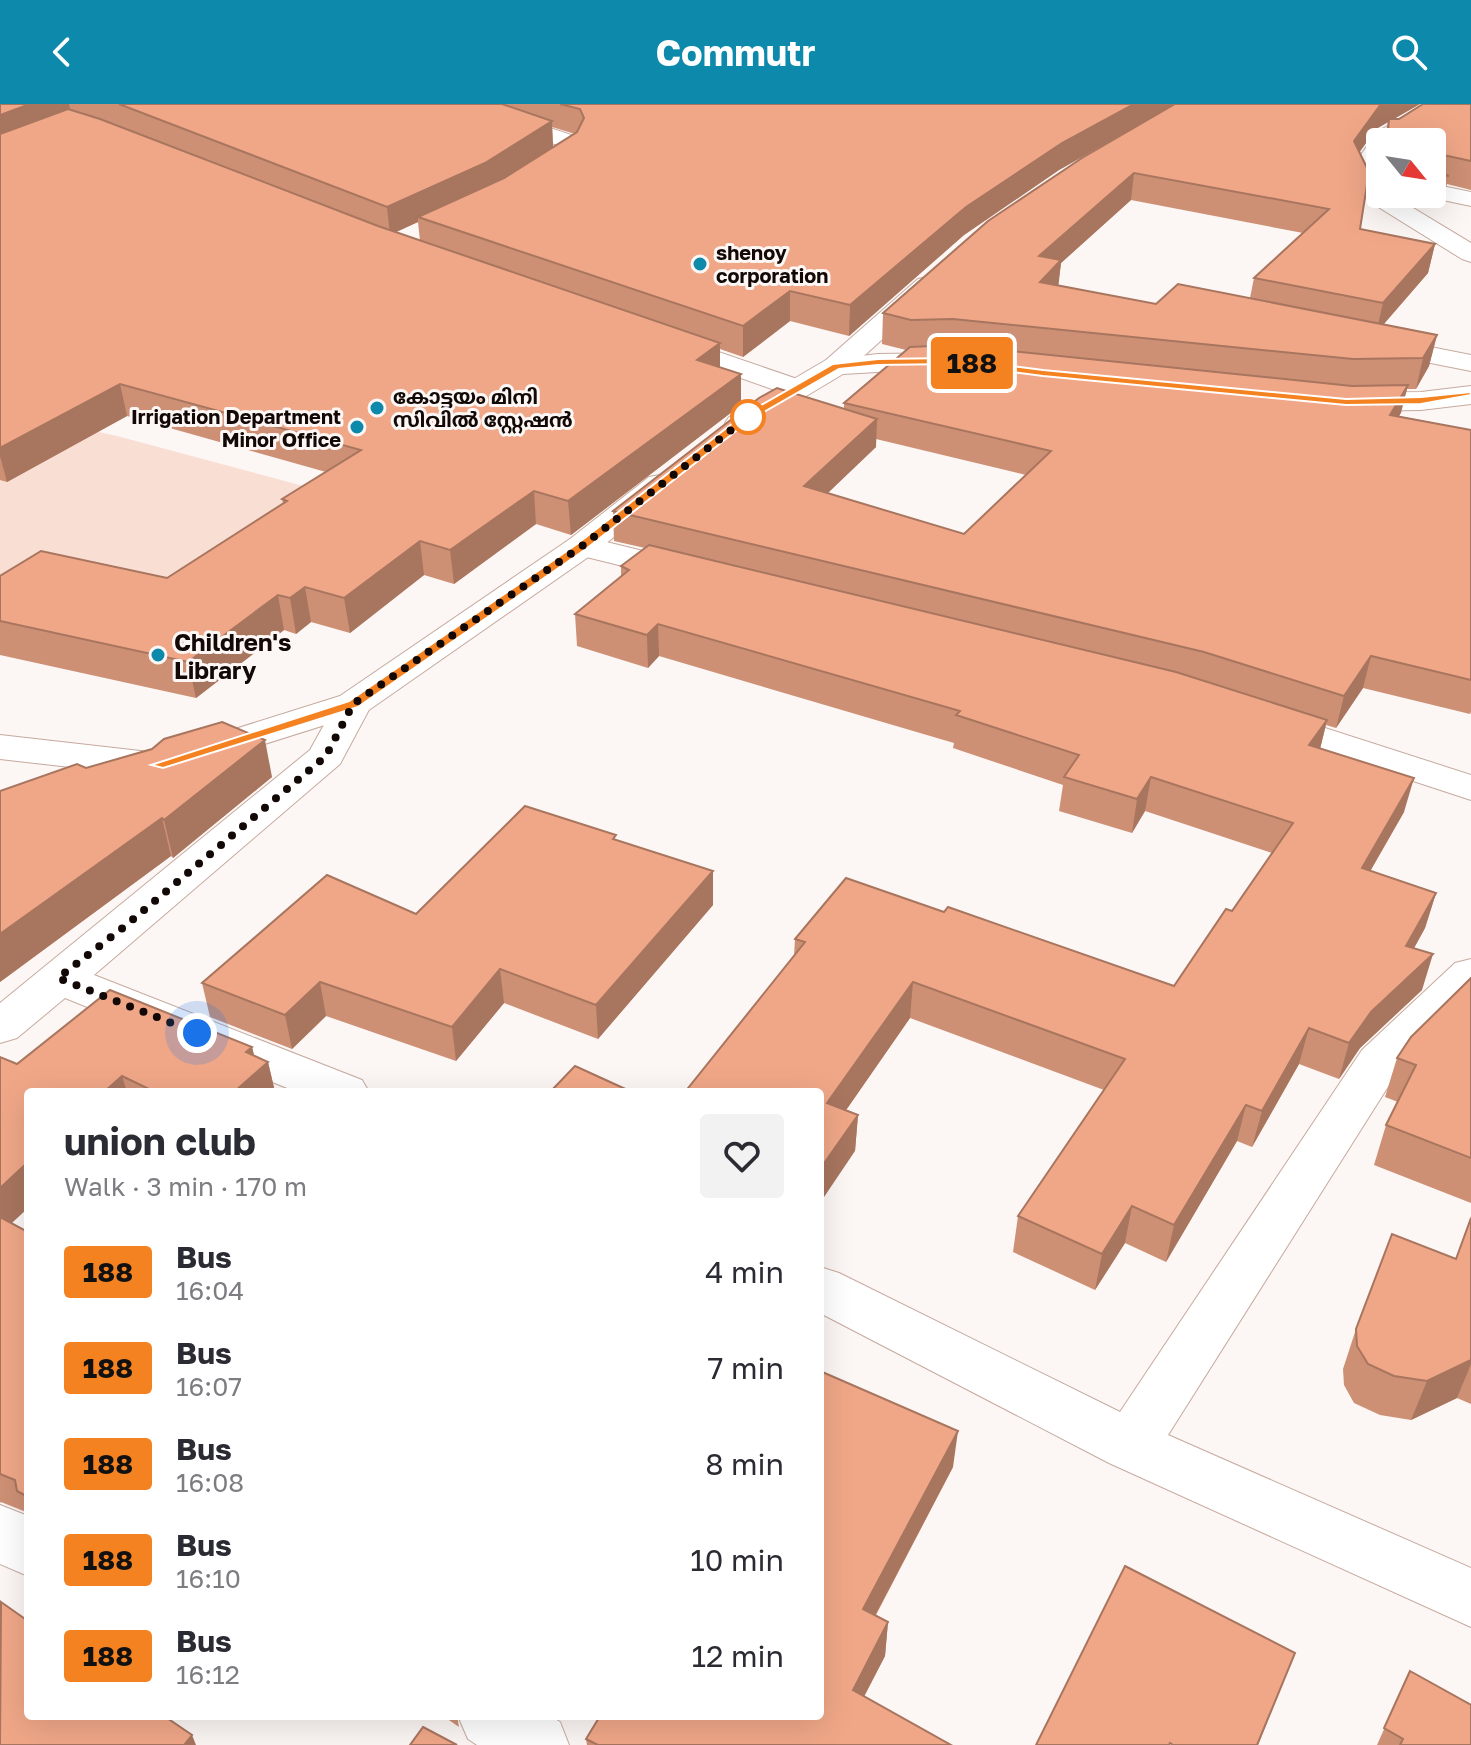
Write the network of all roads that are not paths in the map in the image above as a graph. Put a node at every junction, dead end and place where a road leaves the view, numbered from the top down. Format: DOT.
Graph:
graph roads {
  1 [pos="429,104"];
  2 [pos="1443,104"];
  3 [pos="543,110"];
  4 [pos="516,123"];
  5 [pos="1395,128"];
  6 [pos="509,190"];
  7 [pos="1446,194"];
  8 [pos="1471,199"];
  9 [pos="1392,208"];
  10 [pos="1471,254"];
  11 [pos="941,273"];
  12 [pos="631,331"];
  13 [pos="1348,338"];
  14 [pos="1471,363"];
  15 [pos="977,364"];
  16 [pos="836,366"];
  17 [pos="796,388"];
  18 [pos="1471,395"];
  19 [pos="1314,400"];
  20 [pos="582,546"];
  21 [pos="721,580"];
  22 [pos="353,704"];
  23 [pos="1240,712"];
  24 [pos="0,747"];
  25 [pos="158,765"];
  26 [pos="1471,788"];
  27 [pos="58,792"];
  28 [pos="1471,974"];
  29 [pos="58,978"];
  30 [pos="0,1027"];
  31 [pos="335,1088"];
  32 [pos="824,1290"];
  33 [pos="1130,1445"];
  34 [pos="0,1532"];
  35 [pos="24,1546"];
  36 [pos="1471,1598"];
  37 [pos="497,1720"];
  38 [pos="536,1745"];
  1 -- 4 [label="street"];
  2 -- 5 [label="street"];
  3 -- 4 [label="street"];
  4 -- 6 [label="street"];
  7 -- 8 [label="street"];
  9 -- 10 [label="street"];
  11 -- 16 [label="street"];
  12 -- 17 [label="street"];
  13 -- 14 [label="street"];
  15 -- 16 [label="street"];
  16 -- 17 [label="street"];
  17 -- 20 [label="street"];
  18 -- 19 [label="street"];
  20 -- 21 [label="street"];
  20 -- 22 [label="street"];
  22 -- 25 [label="street"];
  22 -- 29 [label="street"];
  23 -- 26 [label="street"];
  24 -- 25 [label="street"];
  25 -- 27 [label="street"];
  28 -- 33 [label="street"];
  29 -- 30 [label="street"];
  29 -- 31 [label="street"];
  32 -- 33 [label="street"];
  33 -- 36 [label="street"];
  34 -- 35 [label="street"];
  37 -- 38 [label="street"];
}
